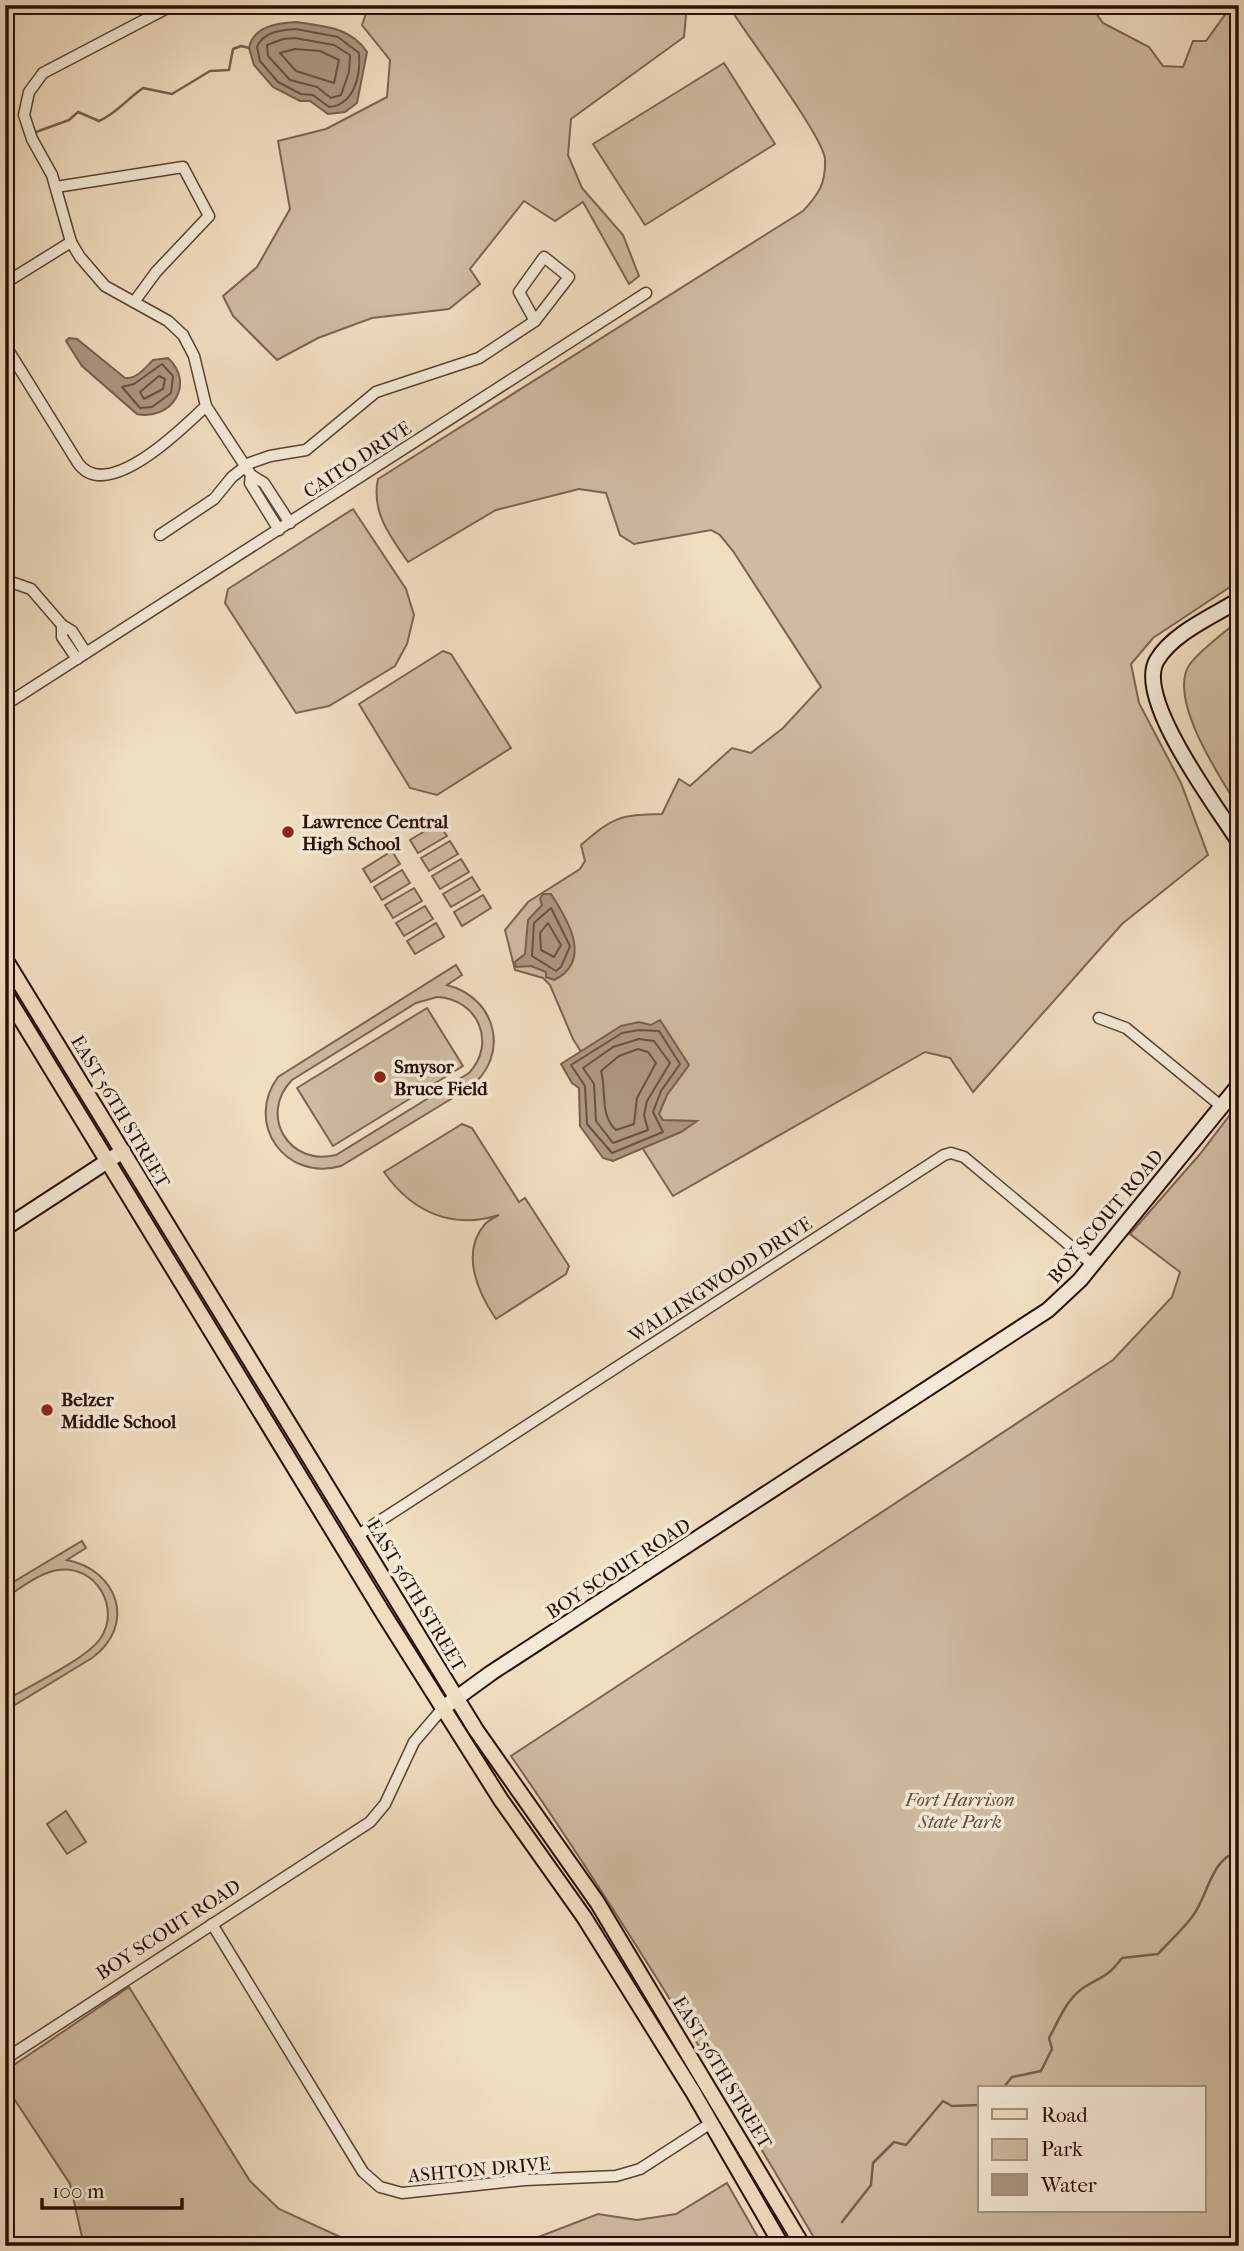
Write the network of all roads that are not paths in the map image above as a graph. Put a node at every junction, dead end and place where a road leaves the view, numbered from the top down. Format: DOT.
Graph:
graph roads {
  1 [pos="173,5"];
  2 [pos="56,187"];
  3 [pos="71,242"];
  4 [pos="5,283"];
  5 [pos="646,293"];
  6 [pos="134,302"];
  7 [pos="535,321"];
  8 [pos="5,345"];
  9 [pos="206,406"];
  10 [pos="248,470"];
  11 [pos="290,523"];
  12 [pos="279,530"];
  13 [pos="160,535"];
  14 [pos="5,580"];
  15 [pos="1239,600"];
  16 [pos="82,656"];
  17 [pos="5,705"];
  18 [pos="1239,842"];
  19 [pos="5,959"];
  20 [pos="5,993"];
  21 [pos="1099,1018"];
  22 [pos="1239,1085"];
  23 [pos="1221,1106"];
  24 [pos="123,1150"];
  25 [pos="108,1162"];
  26 [pos="5,1228"];
  27 [pos="1092,1264"];
  28 [pos="282,1411"];
  29 [pos="266,1421"];
  30 [pos="358,1535"];
  31 [pos="457,1697"];
  32 [pos="443,1708"];
  33 [pos="212,1924"];
  34 [pos="5,2059"];
  35 [pos="711,2123"];
  36 [pos="782,2246"];
  37 [pos="803,2246"];
  1 -- 2 [label="street"];
  2 -- 3 [label="street"];
  2 -- 6 [label="street"];
  3 -- 4 [label="street"];
  3 -- 6 [label="street"];
  5 -- 11 [label="street, CAITO DRIVE"];
  6 -- 9 [label="street"];
  7 -- 7 [label="street"];
  7 -- 10 [label="street"];
  8 -- 9 [label="street"];
  9 -- 10 [label="street"];
  10 -- 11 [label="street"];
  10 -- 12 [label="street"];
  10 -- 13 [label="street"];
  11 -- 12 [label="street, CAITO DRIVE"];
  12 -- 16 [label="street, CAITO DRIVE"];
  14 -- 16 [label="street"];
  15 -- 18 [label="street"];
  16 -- 17 [label="street, CAITO DRIVE"];
  19 -- 24 [label="main road, EAST 56TH STREET"];
  20 -- 25 [label="main road, EAST 56TH STREET"];
  21 -- 23 [label="street"];
  22 -- 23 [label="street, BOY SCOUT ROAD"];
  23 -- 27 [label="street, BOY SCOUT ROAD"];
  24 -- 25 [label="street"];
  24 -- 28 [label="main road, EAST 56TH STREET"];
  25 -- 26 [label="street"];
  25 -- 29 [label="main road, EAST 56TH STREET"];
  27 -- 30 [label="street, WALLINGWOOD DRIVE"];
  27 -- 31 [label="street, BOY SCOUT ROAD"];
  28 -- 29 [label="street"];
  28 -- 30 [label="main road, EAST 56TH STREET"];
  29 -- 32 [label="main road, EAST 56TH STREET"];
  30 -- 31 [label="main road, EAST 56TH STREET"];
  31 -- 32 [label="street, BOY SCOUT ROAD"];
  31 -- 37 [label="main road, EAST 56TH STREET"];
  32 -- 33 [label="street, BOY SCOUT ROAD"];
  32 -- 35 [label="main road, EAST 56TH STREET"];
  33 -- 34 [label="street, BOY SCOUT ROAD"];
  33 -- 35 [label="street, ASHTON DRIVE"];
  35 -- 36 [label="main road, EAST 56TH STREET"];
}
